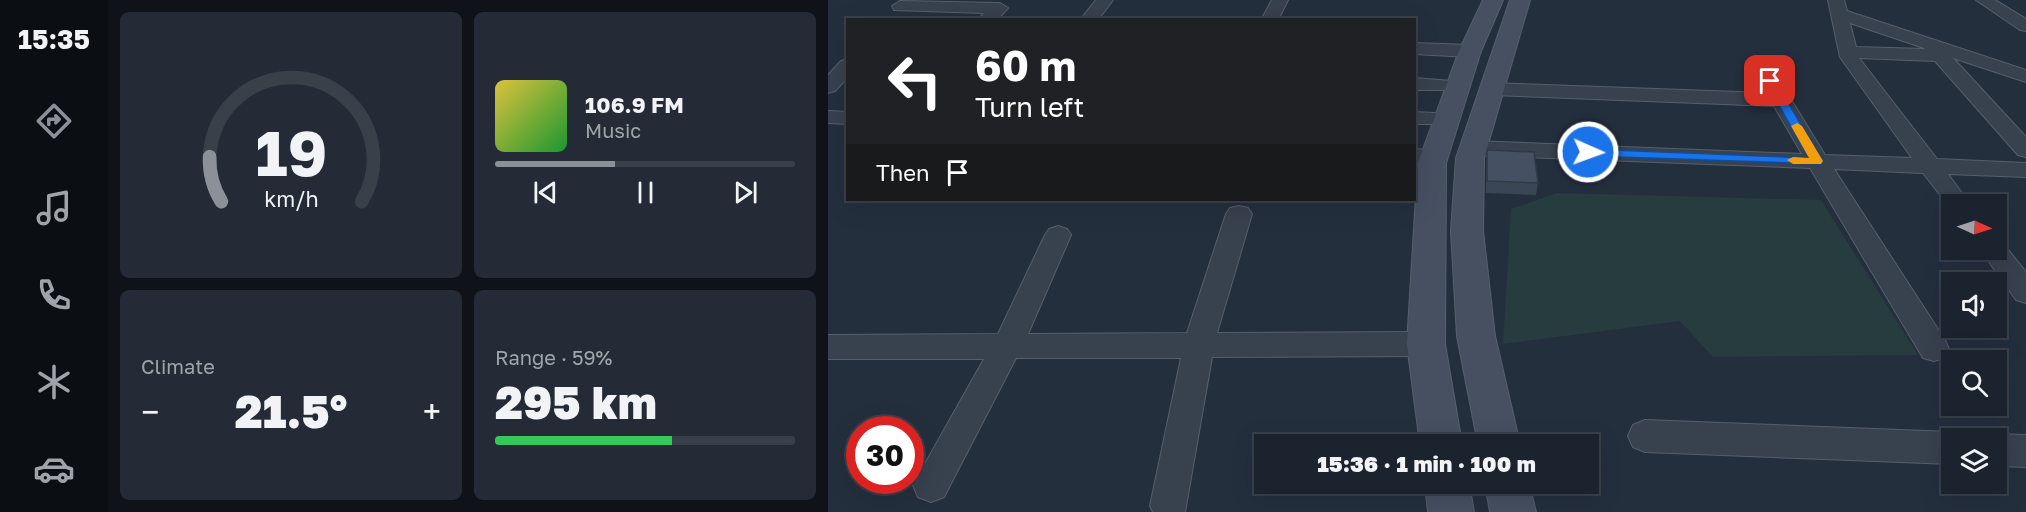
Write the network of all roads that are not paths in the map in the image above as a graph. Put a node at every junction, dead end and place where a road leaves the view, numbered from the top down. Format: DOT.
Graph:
graph roads {
  1 [pos="1105,0"];
  2 [pos="1280,0"];
  3 [pos="1493,0"];
  4 [pos="1520,0"];
  5 [pos="1984,0"];
  6 [pos="902,3"];
  7 [pos="1838,7"];
  8 [pos="890,18"];
  9 [pos="988,18"];
  10 [pos="1090,18"];
  11 [pos="1270,18"];
  12 [pos="2026,26"];
  13 [pos="1416,48"];
  14 [pos="1936,50"];
  15 [pos="1470,51"];
  16 [pos="1848,52"];
  17 [pos="1759,62"];
  18 [pos="846,67"];
  19 [pos="2026,76"];
  20 [pos="1416,84"];
  21 [pos="1458,86"];
  22 [pos="828,87"];
  23 [pos="1492,89"];
  24 [pos="1781,100"];
  25 [pos="828,117"];
  26 [pos="846,118"];
  27 [pos="1416,118"];
  28 [pos="1446,119"];
  29 [pos="1473,148"];
  30 [pos="2026,150"];
  31 [pos="1424,156"];
  32 [pos="1817,161"];
  33 [pos="1928,166"];
  34 [pos="2026,170"];
  35 [pos="1950,194"];
  36 [pos="1239,214"];
  37 [pos="1058,235"];
  38 [pos="2001,260"];
  39 [pos="2026,292"];
  40 [pos="1199,343"];
  41 [pos="1426,344"];
  42 [pos="1007,346"];
  43 [pos="828,347"];
  44 [pos="1934,350"];
  45 [pos="1440,434"];
  46 [pos="1497,434"];
  47 [pos="1645,436"];
  48 [pos="1941,448"];
  49 [pos="2007,451"];
  50 [pos="2026,452"];
  51 [pos="932,485"];
  52 [pos="1449,494"];
  53 [pos="1509,494"];
  54 [pos="1169,506"];
  55 [pos="1451,512"];
  56 [pos="1513,512"];
  1 -- 10 [label="street"];
  2 -- 11 [label="street"];
  3 -- 15 [label="main road"];
  4 -- 23 [label="main road"];
  5 -- 12 [label="street"];
  6 -- 8 [label="street"];
  6 -- 9 [label="street"];
  7 -- 14 [label="street"];
  7 -- 16 [label="street"];
  13 -- 15 [label="street"];
  14 -- 16 [label="street"];
  14 -- 19 [label="street"];
  14 -- 30 [label="street"];
  15 -- 21 [label="main road"];
  16 -- 33 [label="street"];
  17 -- 24 [label="street"];
  18 -- 22 [label="street"];
  20 -- 21 [label="street"];
  21 -- 28 [label="main road"];
  23 -- 24 [label="street"];
  23 -- 29 [label="main road"];
  24 -- 32 [label="street"];
  25 -- 26 [label="street"];
  27 -- 28 [label="street"];
  28 -- 31 [label="main road"];
  29 -- 32 [label="street"];
  29 -- 46 [label="main road"];
  31 -- 41 [label="main road"];
  32 -- 33 [label="street"];
  32 -- 44 [label="street"];
  33 -- 34 [label="street"];
  33 -- 35 [label="street"];
  36 -- 40 [label="street"];
  37 -- 42 [label="street"];
  38 -- 39 [label="street"];
  40 -- 41 [label="street"];
  40 -- 42 [label="street"];
  40 -- 54 [label="street"];
  41 -- 45 [label="main road"];
  42 -- 43 [label="street"];
  42 -- 51 [label="street"];
  47 -- 48 [label="street"];
  49 -- 50 [label="street"];
  52 -- 55 [label="main road"];
  53 -- 56 [label="main road"];
}
